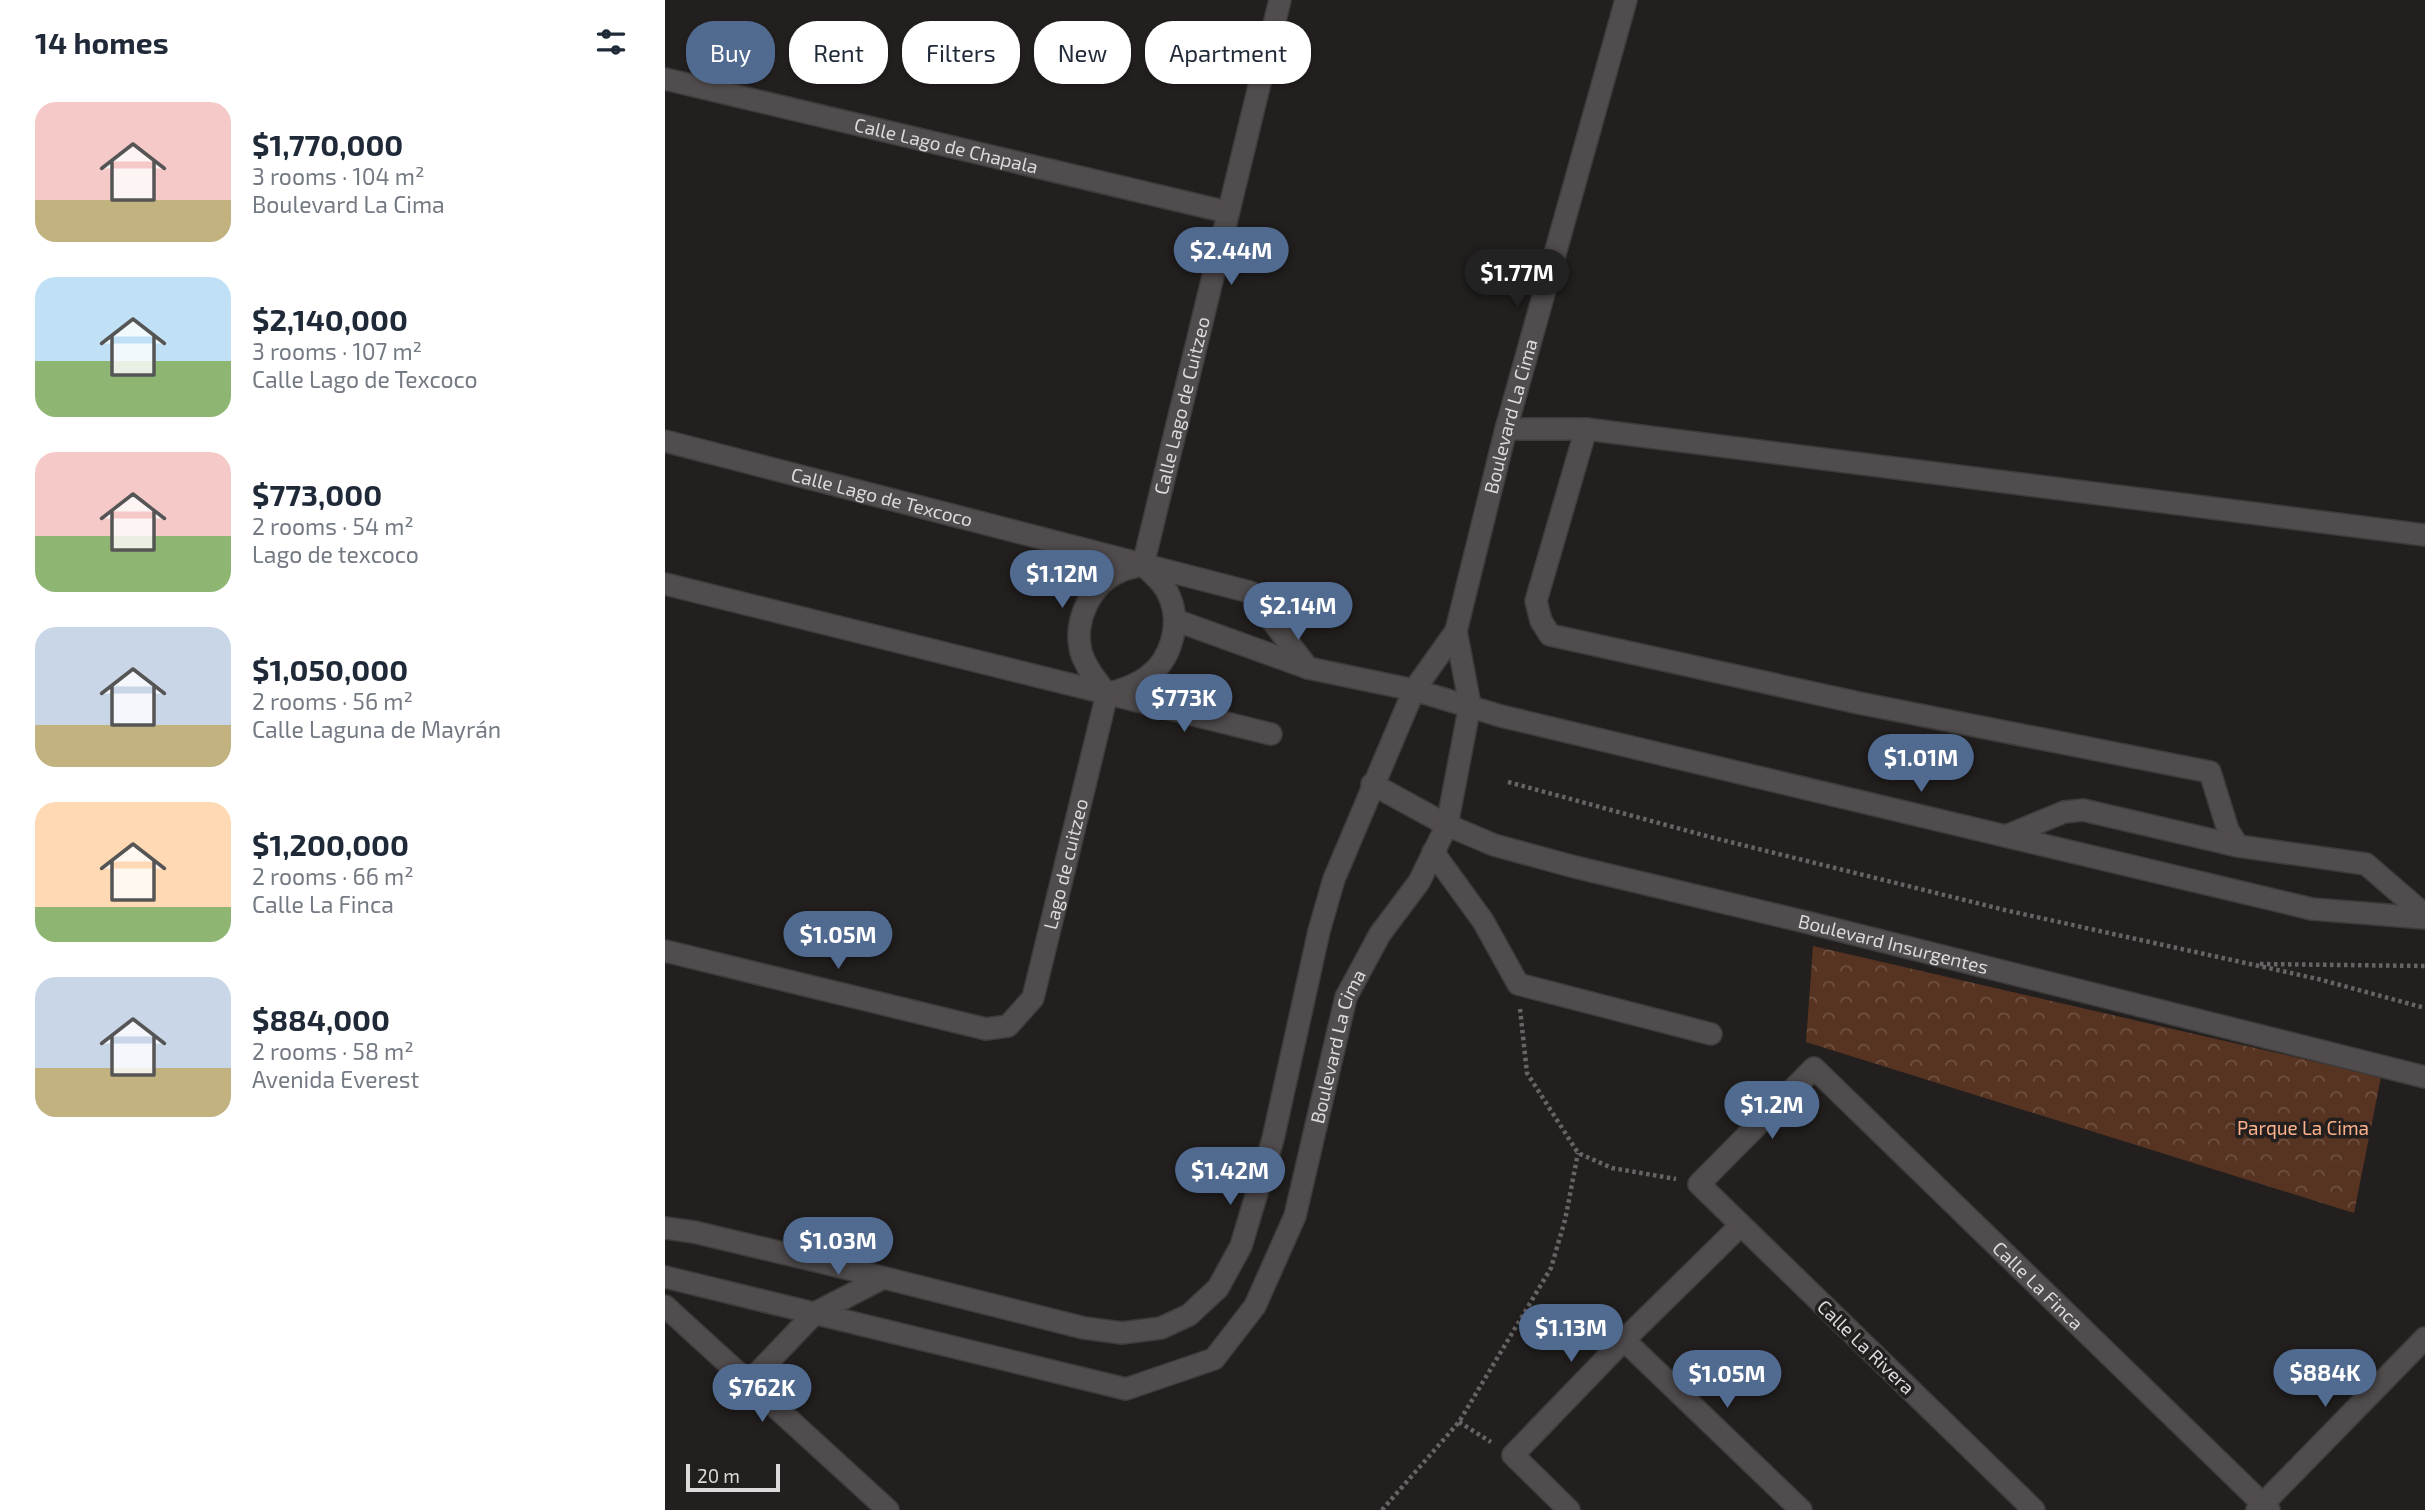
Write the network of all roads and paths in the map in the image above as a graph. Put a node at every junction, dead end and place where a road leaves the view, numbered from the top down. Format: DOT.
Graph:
graph roads {
  1 [pos="1280,0"];
  2 [pos="1626,0"];
  3 [pos="665,79"];
  4 [pos="1227,212"];
  5 [pos="1506,429"];
  6 [pos="1586,429"];
  7 [pos="665,441"];
  8 [pos="2425,536"];
  9 [pos="1143,565"];
  10 [pos="665,584"];
  11 [pos="1175,620"];
  12 [pos="1456,631"];
  13 [pos="1308,668"];
  14 [pos="1414,690"];
  15 [pos="1107,694"];
  16 [pos="1470,705"];
  17 [pos="1271,734"];
  18 [pos="1508,782"];
  19 [pos="1372,784"];
  20 [pos="1447,825"];
  21 [pos="2006,836"];
  22 [pos="2238,846"];
  23 [pos="1433,852"];
  24 [pos="2425,916"];
  25 [pos="665,951"];
  26 [pos="2249,964"];
  27 [pos="2425,966"];
  28 [pos="1518,984"];
  29 [pos="2425,1008"];
  30 [pos="1711,1034"];
  31 [pos="2398,1070"];
  32 [pos="2425,1077"];
  33 [pos="2425,1092"];
  34 [pos="1578,1153"];
  35 [pos="1699,1184"];
  36 [pos="1740,1226"];
  37 [pos="665,1228"];
  38 [pos="665,1277"];
  39 [pos="881,1279"];
  40 [pos="665,1306"];
  41 [pos="815,1313"];
  42 [pos="2425,1338"];
  43 [pos="1623,1340"];
  44 [pos="748,1383"];
  45 [pos="1459,1422"];
  46 [pos="1513,1455"];
  47 [pos="2019,1505"];
  48 [pos="2263,1508"];
  49 [pos="888,1510"];
  50 [pos="1382,1510"];
  51 [pos="1569,1510"];
  52 [pos="1801,1510"];
  1 -- 4 [label="street, Calle Lago de Cuitzeo"];
  2 -- 5 [label="street, Boulevard La Cima"];
  3 -- 4 [label="street, Calle Lago de Chapala"];
  4 -- 9 [label="street, Calle Lago de Cuitzeo"];
  5 -- 6 [label="street"];
  5 -- 12 [label="street, Boulevard La Cima"];
  6 -- 8 [label="street"];
  6 -- 22 [label="street"];
  7 -- 9 [label="street, Calle Lago de Texcoco"];
  9 -- 11 [label="street"];
  9 -- 13 [label="street, Calle Lago de Texcoco"];
  9 -- 15 [label="street"];
  10 -- 15 [label="street"];
  11 -- 13 [label="street"];
  11 -- 15 [label="street"];
  12 -- 14 [label="street, Boulevard La Cima"];
  12 -- 16 [label="street, Boulevard La Cima"];
  13 -- 14 [label="street"];
  14 -- 16 [label="street"];
  14 -- 19 [label="street, Boulevard La Cima"];
  15 -- 17 [label="street"];
  15 -- 25 [label="street, Lago de cuitzeo"];
  16 -- 20 [label="street, Boulevard La Cima"];
  16 -- 21 [label="street"];
  18 -- 26 [label="path"];
  19 -- 20 [label="street, Boulevard Insurgentes"];
  19 -- 39 [label="street, Boulevard La Cima"];
  20 -- 23 [label="street, Boulevard La Cima"];
  20 -- 31 [label="street, Boulevard Insurgentes"];
  21 -- 22 [label="street"];
  21 -- 24 [label="street"];
  22 -- 24 [label="street"];
  23 -- 28 [label="street"];
  23 -- 41 [label="street, Boulevard La Cima"];
  26 -- 27 [label="path"];
  26 -- 29 [label="path"];
  28 -- 30 [label="street"];
  28 -- 34 [label="path"];
  31 -- 32 [label="street, Boulevard Insurgentes"];
  31 -- 33 [label="street"];
  34 -- 35 [label="path"];
  34 -- 45 [label="path"];
  35 -- 36 [label="street, Calle La Rivera"];
  35 -- 48 [label="street, Calle La Finca"];
  36 -- 43 [label="street"];
  36 -- 47 [label="street, Calle La Rivera"];
  37 -- 39 [label="street, Boulevard La Cima"];
  38 -- 41 [label="street, Boulevard La Cima"];
  39 -- 41 [label="street"];
  40 -- 44 [label="street"];
  41 -- 44 [label="street"];
  42 -- 48 [label="street"];
  43 -- 46 [label="street"];
  43 -- 52 [label="street"];
  44 -- 49 [label="street"];
  45 -- 46 [label="path"];
  45 -- 50 [label="path"];
  46 -- 51 [label="street"];
}
